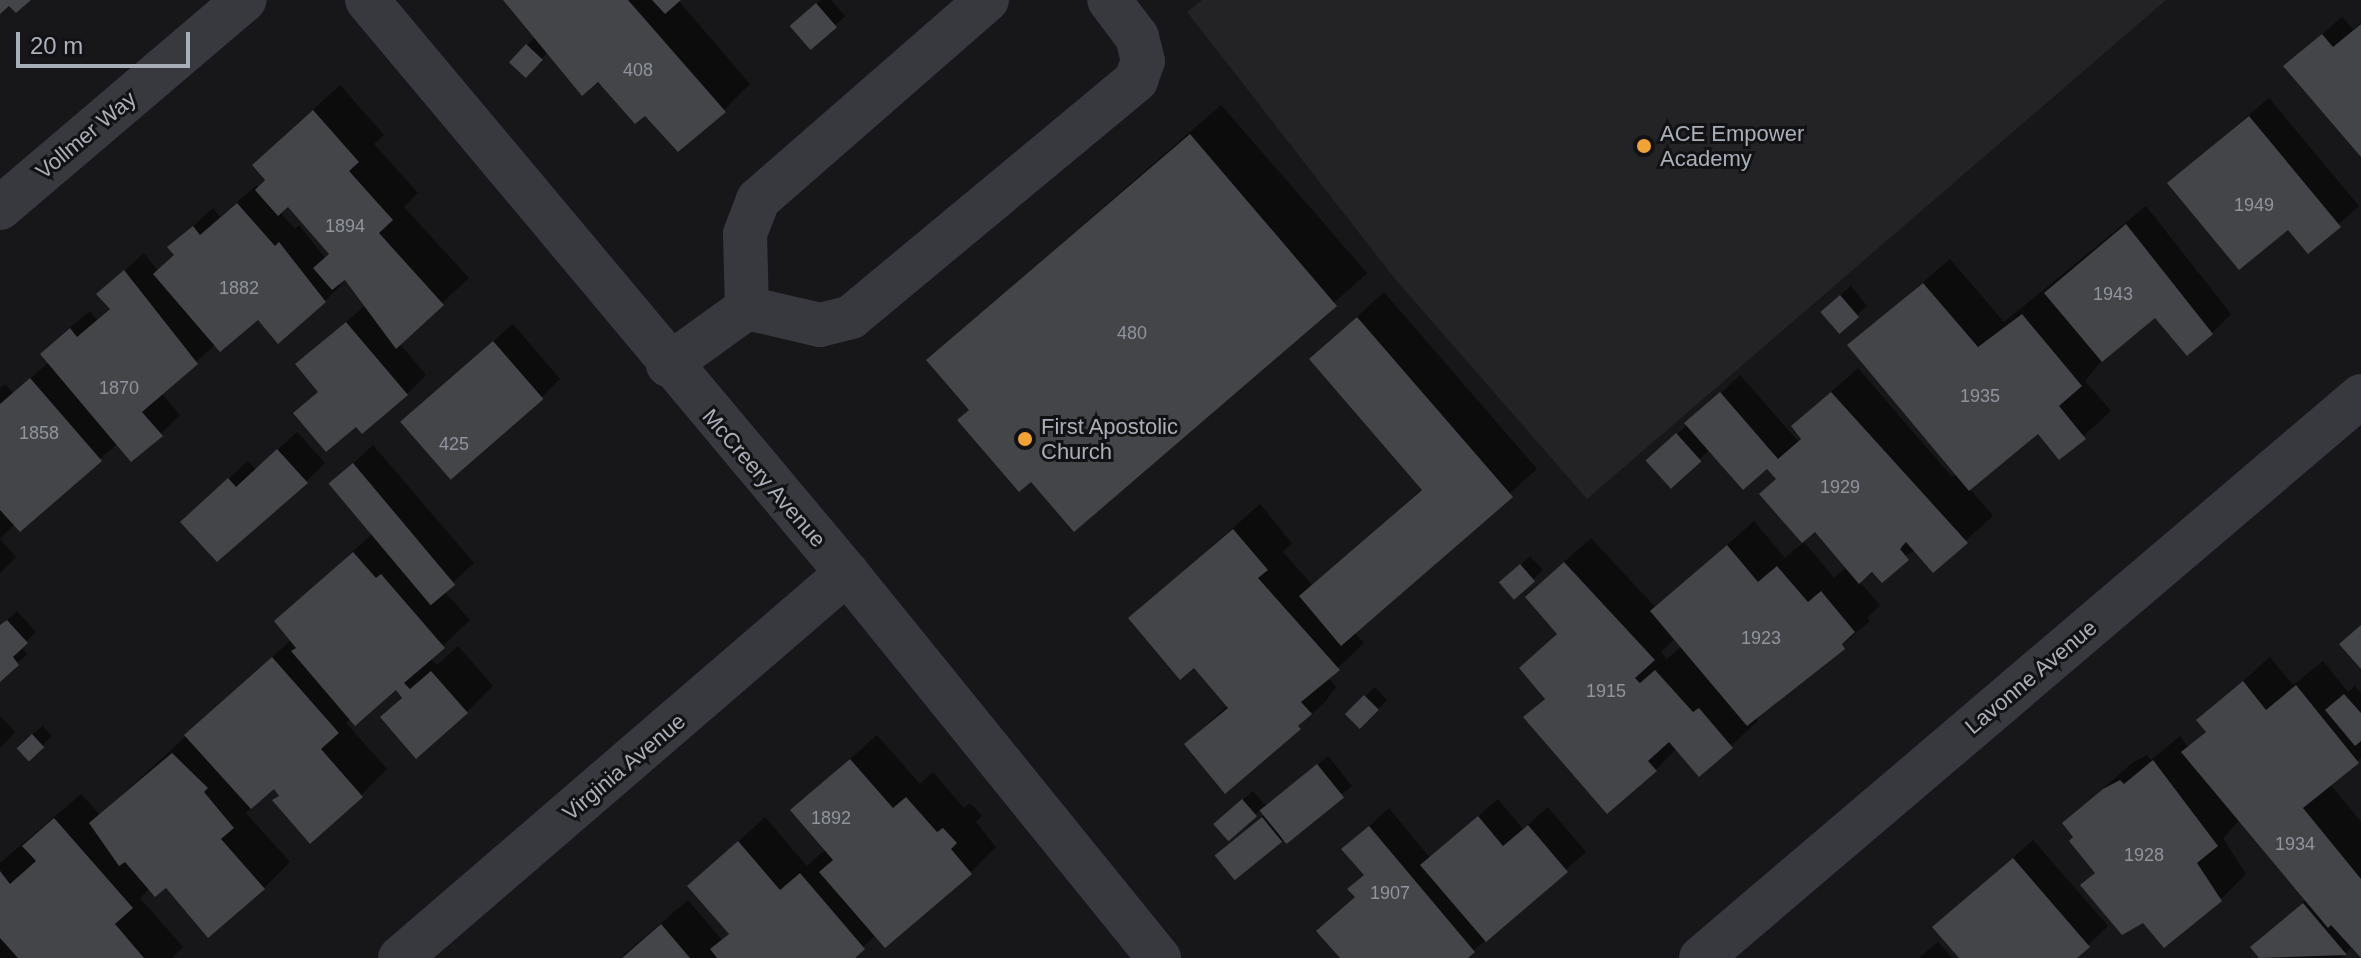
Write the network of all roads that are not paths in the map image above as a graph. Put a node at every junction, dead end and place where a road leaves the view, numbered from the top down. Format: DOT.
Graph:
graph roads {
  1 [pos="244,0"];
  2 [pos="367,0"];
  3 [pos="987,0"];
  4 [pos="1109,0"];
  5 [pos="0,208"];
  6 [pos="747,308"];
  7 [pos="668,365"];
  8 [pos="2361,396"];
  9 [pos="847,573"];
  10 [pos="400,958"];
  11 [pos="1159,958"];
  12 [pos="1701,958"];
  1 -- 5 [label="street, Vollmer Way"];
  2 -- 7 [label="street, McCreery Avenue"];
  3 -- 6 [label="street"];
  4 -- 6 [label="street"];
  6 -- 7 [label="street"];
  7 -- 9 [label="street, McCreery Avenue"];
  8 -- 12 [label="street, Lavonne Avenue"];
  9 -- 10 [label="street, Virginia Avenue"];
  9 -- 11 [label="street, McCreery Avenue"];
}
